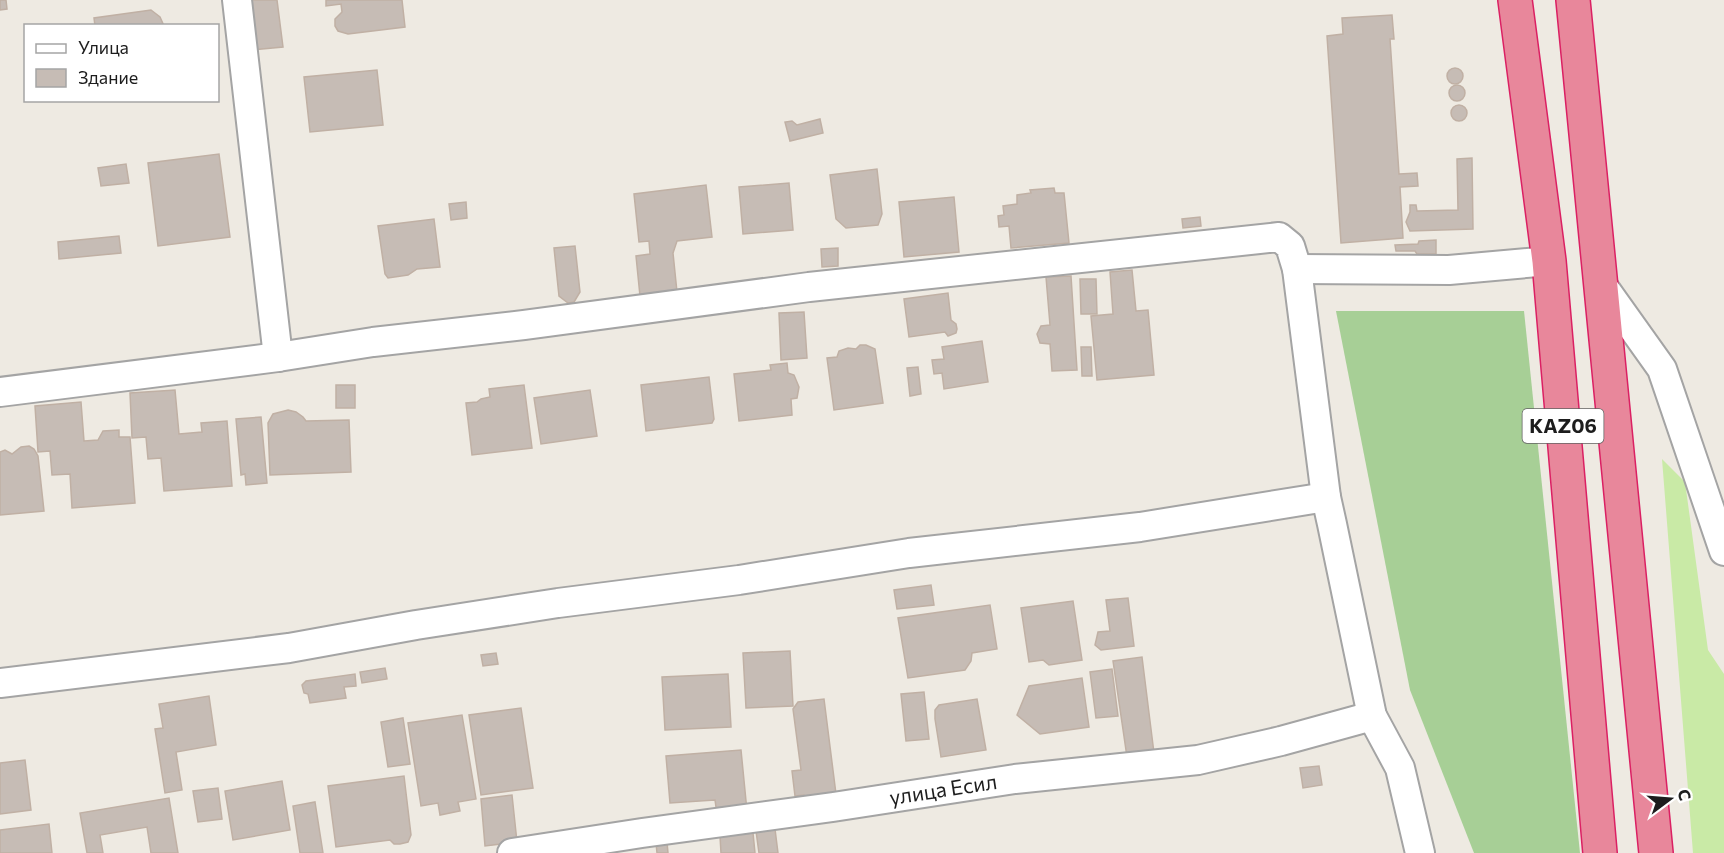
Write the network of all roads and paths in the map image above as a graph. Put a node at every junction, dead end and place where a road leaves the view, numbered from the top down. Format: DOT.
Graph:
graph roads {
  1 [pos="237,0"];
  2 [pos="1515,0"];
  3 [pos="1573,0"];
  4 [pos="1549,261"];
  5 [pos="1297,269"];
  6 [pos="1600,282"];
  7 [pos="278,357"];
  8 [pos="0,373"];
  9 [pos="43,387"];
  10 [pos="0,392"];
  11 [pos="1326,497"];
  12 [pos="1724,551"];
  13 [pos="2,682"];
  14 [pos="1372,716"];
  15 [pos="512,853"];
  16 [pos="1420,853"];
  17 [pos="1600,853"];
  18 [pos="1656,853"];
  1 -- 7 [label="street"];
  2 -- 4 [label="highway, KАZ06"];
  3 -- 6 [label="highway, KАZ06"];
  4 -- 5 [label="street"];
  4 -- 17 [label="highway, KАZ06"];
  5 -- 7 [label="street"];
  5 -- 11 [label="street"];
  6 -- 12 [label="street"];
  6 -- 18 [label="highway, KАZ06"];
  7 -- 9 [label="street"];
  8 -- 9 [label="street"];
  9 -- 10 [label="street"];
  11 -- 13 [label="street"];
  11 -- 14 [label="street"];
  14 -- 15 [label="street, улица Есил"];
  14 -- 16 [label="street"];
}
